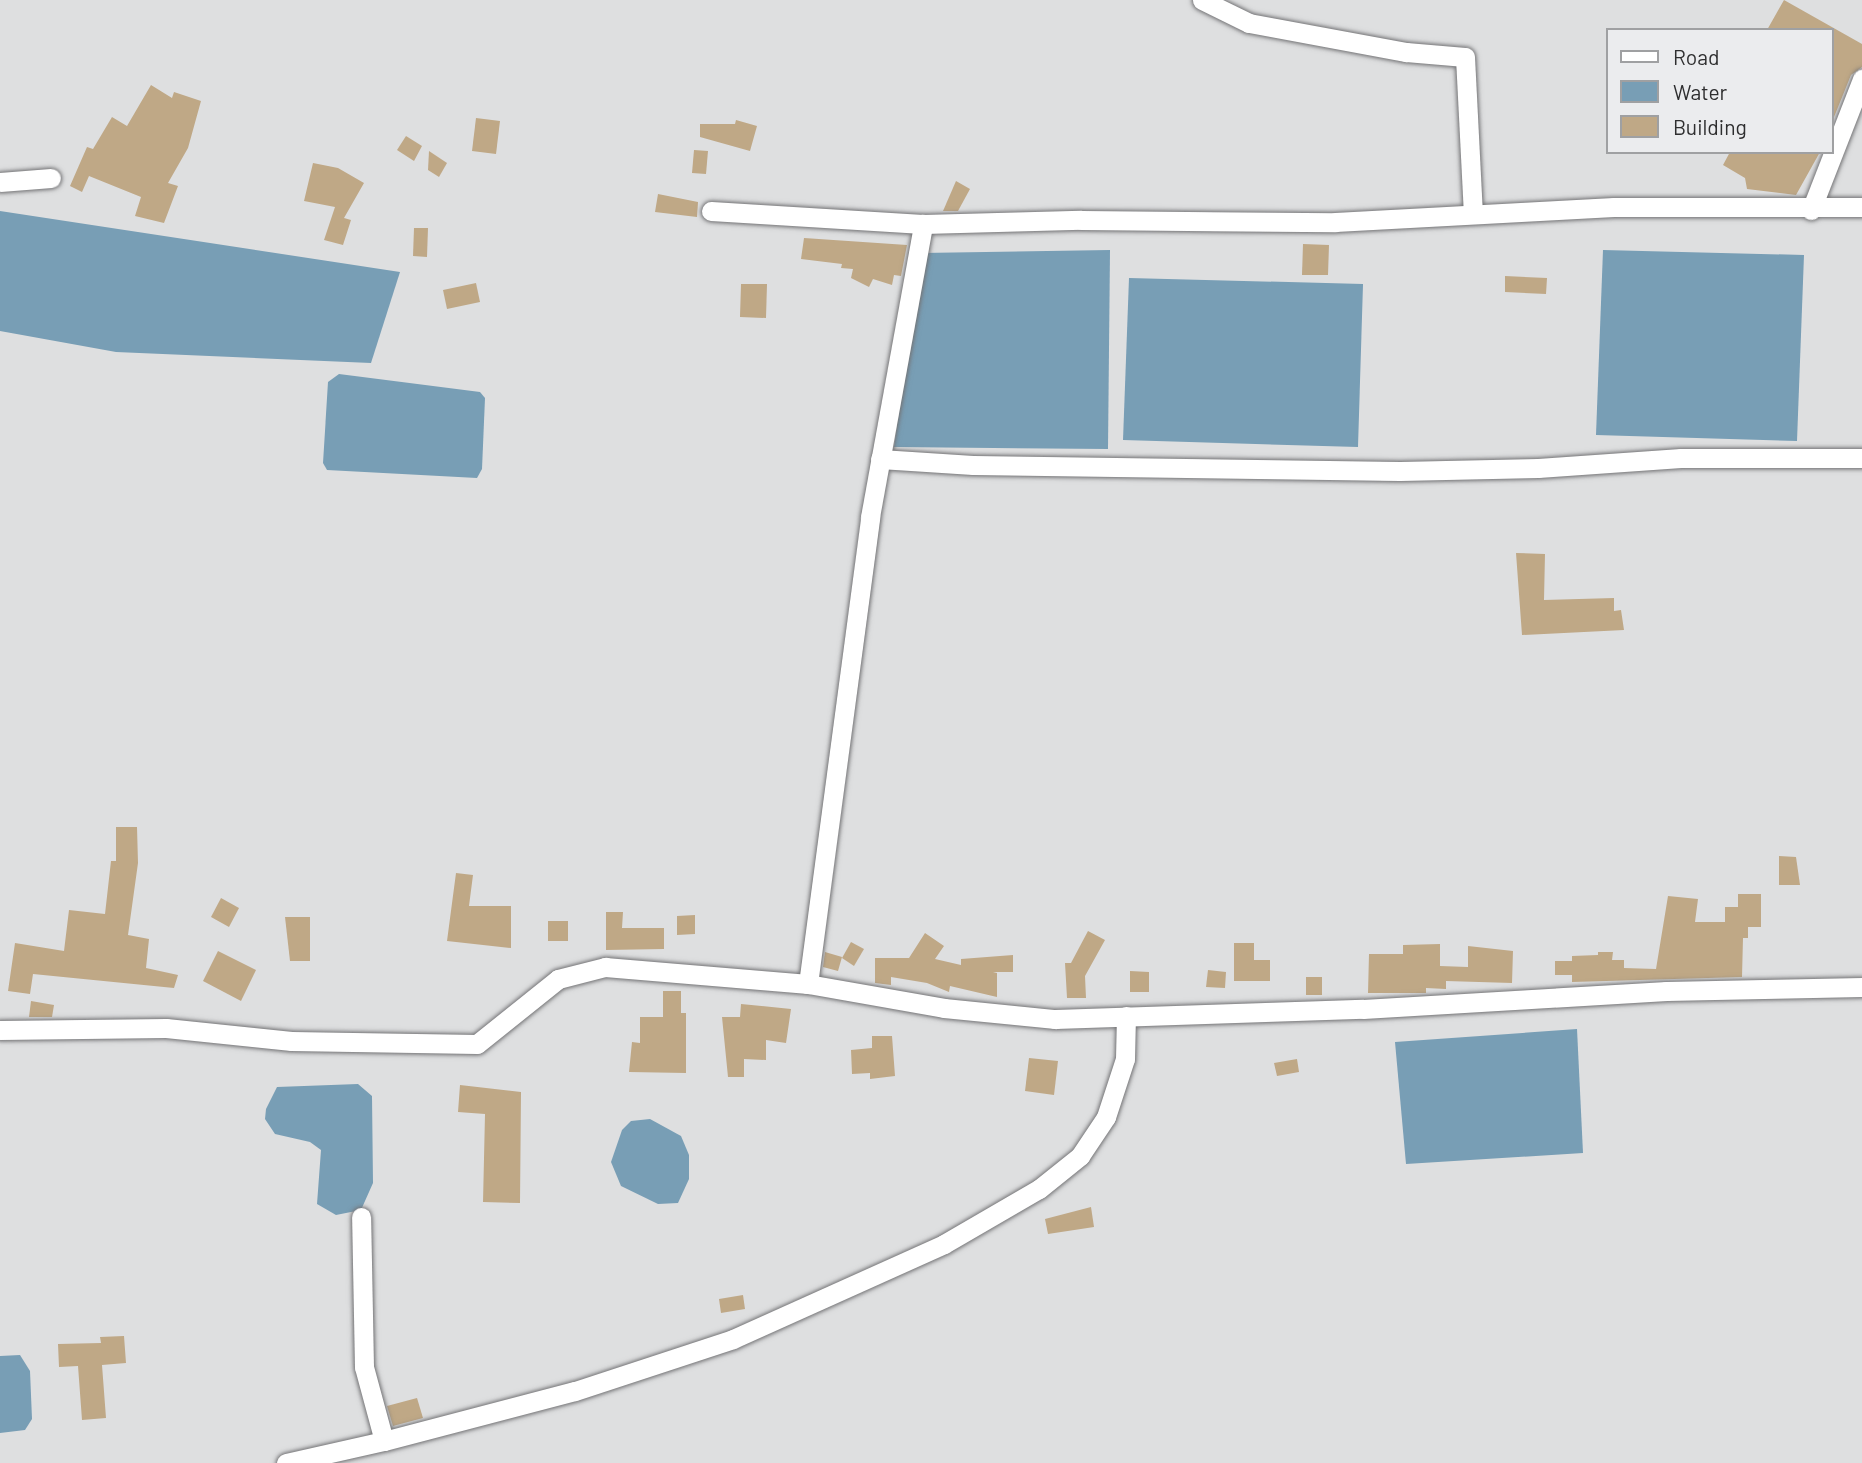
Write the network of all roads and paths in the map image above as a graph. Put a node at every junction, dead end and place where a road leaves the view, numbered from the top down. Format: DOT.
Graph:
graph roads {
  1 [pos="1202,0"];
  2 [pos="1862,79"];
  3 [pos="1834,150"];
  4 [pos="1833,154"];
  5 [pos="51,178"];
  6 [pos="0,182"];
  7 [pos="1862,207"];
  8 [pos="1811,209"];
  9 [pos="711,211"];
  10 [pos="1473,213"];
  11 [pos="923,224"];
  12 [pos="1862,458"];
  13 [pos="880,459"];
  14 [pos="808,984"];
  15 [pos="1862,987"];
  16 [pos="1126,1016"];
  17 [pos="0,1030"];
  18 [pos="361,1217"];
  19 [pos="384,1441"];
  20 [pos="286,1463"];
  1 -- 10 [label="street"];
  2 -- 3 [label="street"];
  4 -- 8 [label="street"];
  5 -- 6 [label="street"];
  7 -- 8 [label="street"];
  8 -- 10 [label="street"];
  9 -- 11 [label="street"];
  10 -- 11 [label="street"];
  11 -- 13 [label="street"];
  12 -- 13 [label="street"];
  13 -- 14 [label="street"];
  14 -- 16 [label="street"];
  14 -- 17 [label="street"];
  15 -- 16 [label="street"];
  16 -- 19 [label="street"];
  18 -- 19 [label="street"];
  19 -- 20 [label="street"];
}
